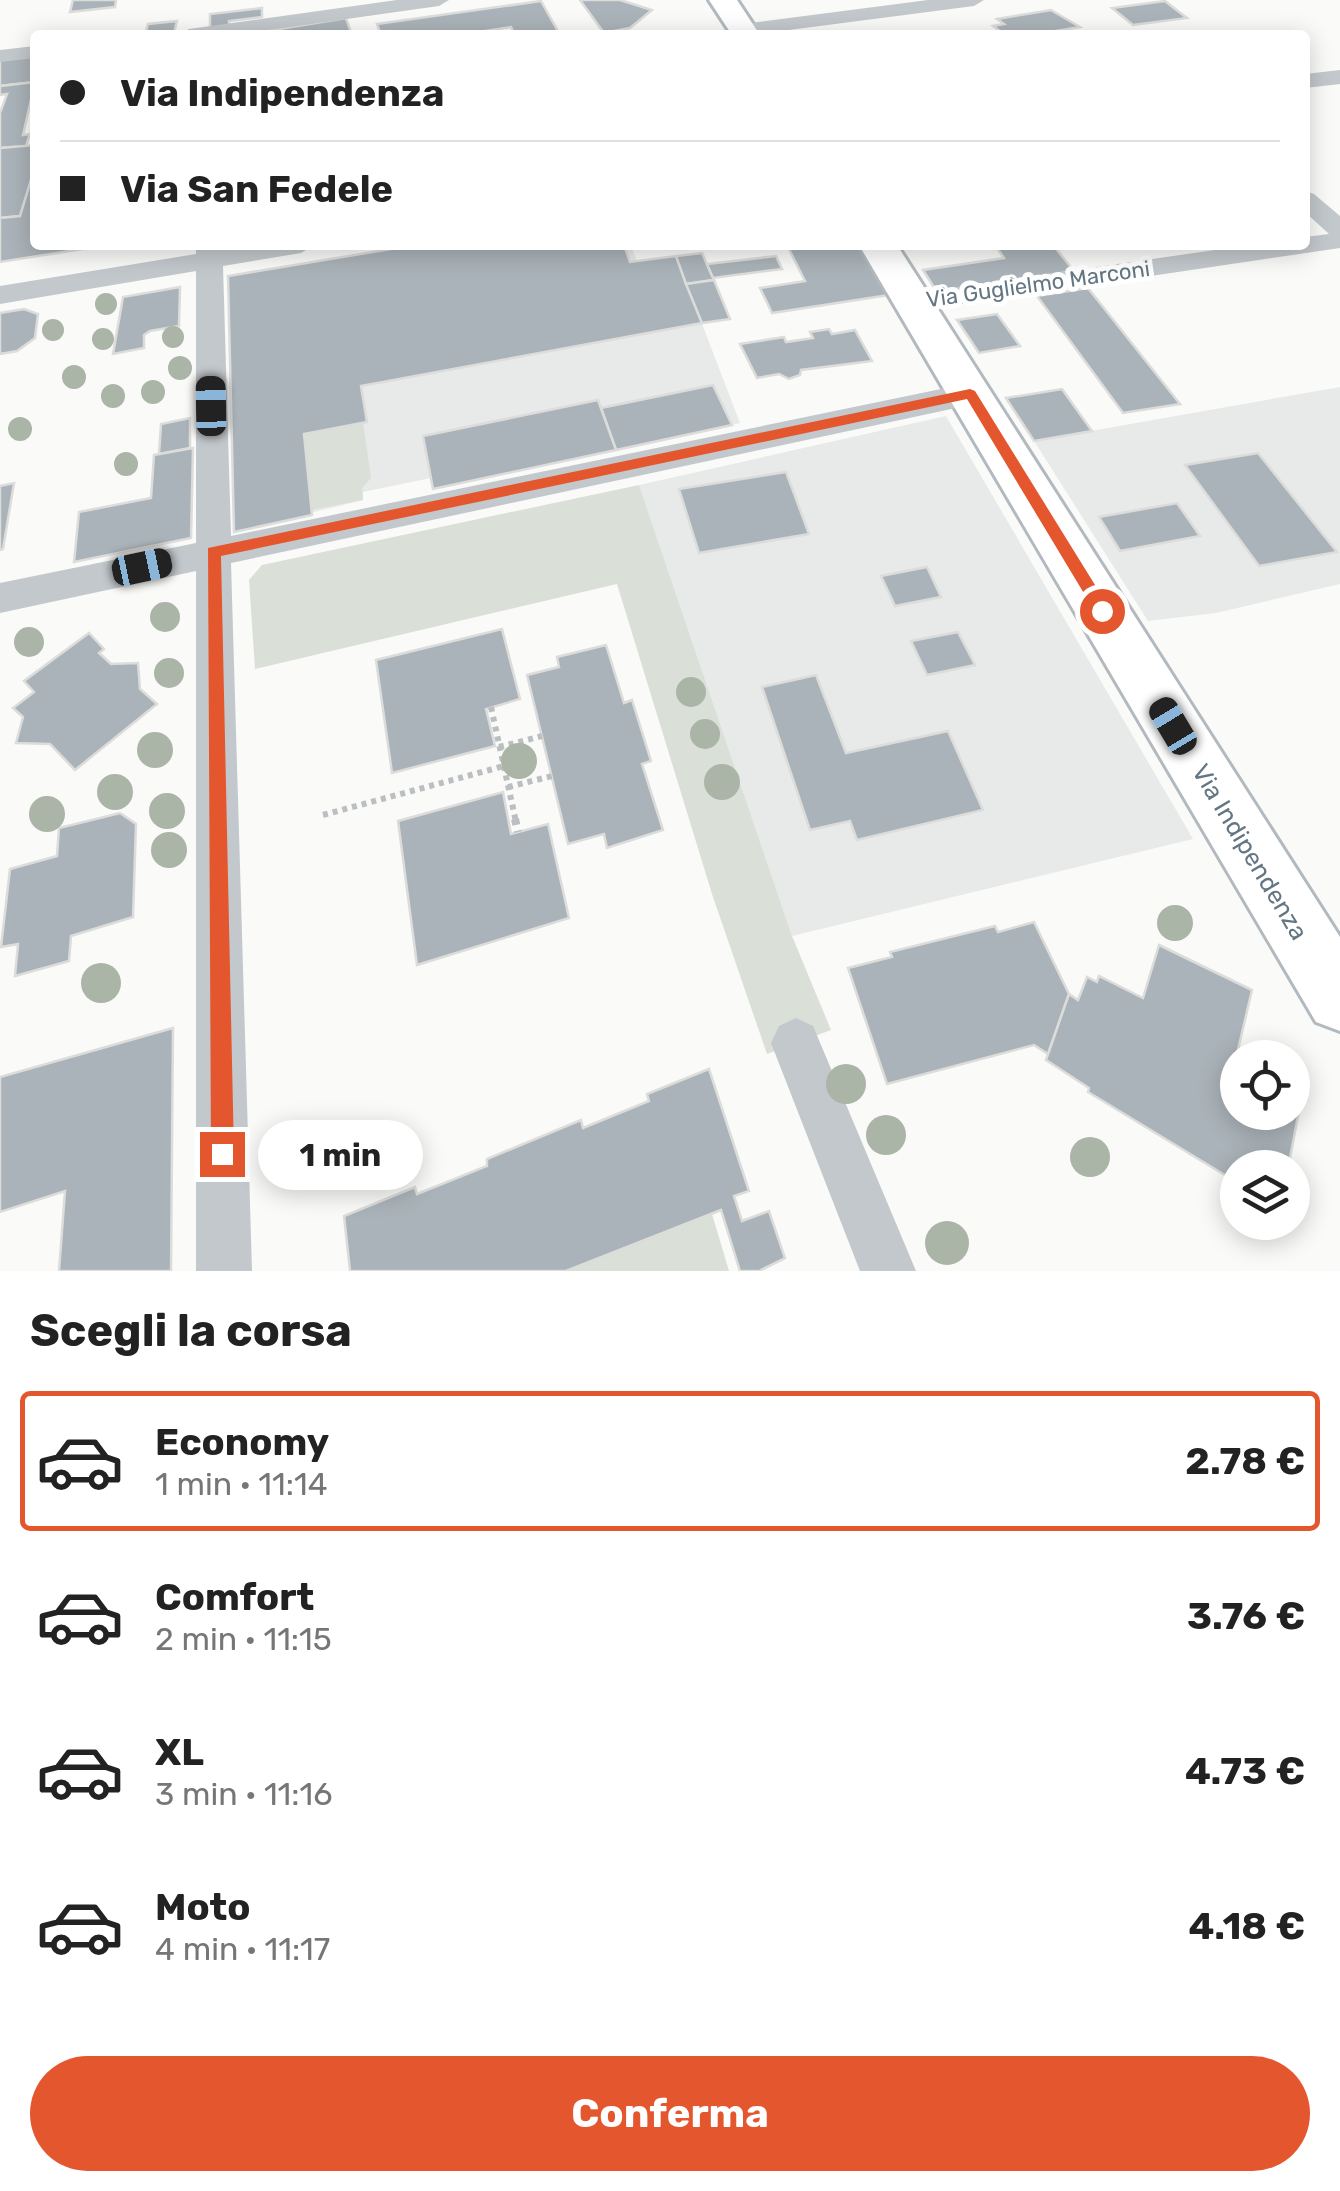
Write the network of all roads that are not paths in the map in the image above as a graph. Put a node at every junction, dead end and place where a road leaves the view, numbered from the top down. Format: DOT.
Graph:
graph roads {
  1 [pos="440,0"];
  2 [pos="723,0"];
  3 [pos="974,0"];
  4 [pos="245,30"];
  5 [pos="743,30"];
  6 [pos="758,30"];
  7 [pos="30,53"];
  8 [pos="0,56"];
  9 [pos="1340,76"];
  10 [pos="1310,80"];
  11 [pos="1310,203"];
  12 [pos="1340,230"];
  13 [pos="1340,240"];
  14 [pos="1310,244"];
  15 [pos="244,250"];
  16 [pos="881,250"];
  17 [pos="1271,250"];
  18 [pos="209,253"];
  19 [pos="0,295"];
  20 [pos="914,302"];
  21 [pos="970,394"];
  22 [pos="213,552"];
  23 [pos="0,598"];
  24 [pos="1340,998"];
  25 [pos="796,1043"];
  26 [pos="224,1271"];
  27 [pos="888,1271"];
  1 -- 4 [label="street"];
  2 -- 5 [label="street"];
  3 -- 6 [label="street"];
  7 -- 8 [label="street"];
  9 -- 10 [label="street"];
  11 -- 12 [label="street"];
  13 -- 14 [label="street, Via Guglielmo Marconi"];
  15 -- 18 [label="street"];
  16 -- 20 [label="street, Via Indipendenza"];
  17 -- 20 [label="street, Via Guglielmo Marconi"];
  18 -- 19 [label="street"];
  18 -- 22 [label="street"];
  20 -- 21 [label="street, Via Indipendenza"];
  21 -- 22 [label="street"];
  21 -- 24 [label="street, Via Indipendenza"];
  22 -- 23 [label="street"];
  22 -- 26 [label="street"];
  25 -- 27 [label="street"];
}
